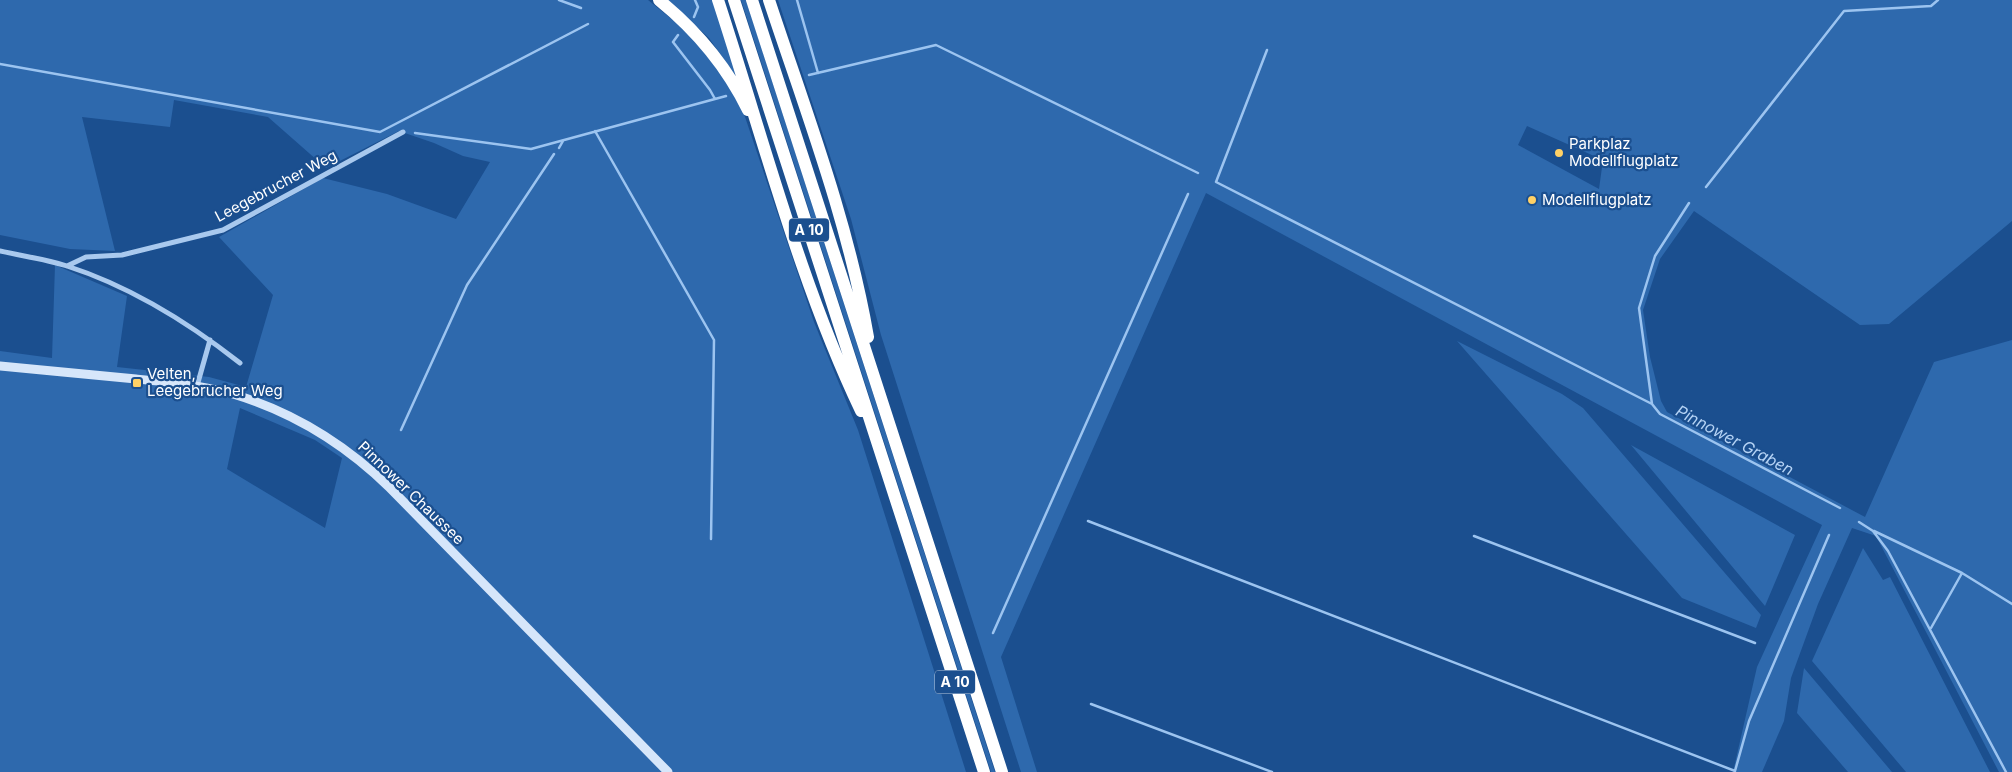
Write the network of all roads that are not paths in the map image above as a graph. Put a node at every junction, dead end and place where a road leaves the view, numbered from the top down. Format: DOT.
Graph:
graph roads {
  1 [pos="659,0"];
  2 [pos="718,0"];
  3 [pos="734,0"];
  4 [pos="752,0"];
  5 [pos="769,0"];
  6 [pos="774,0"];
  7 [pos="786,49"];
  8 [pos="403,132"];
  9 [pos="782,199"];
  10 [pos="0,251"];
  11 [pos="67,266"];
  12 [pos="210,340"];
  13 [pos="240,363"];
  14 [pos="0,366"];
  15 [pos="875,381"];
  16 [pos="197,386"];
  17 [pos="884,460"];
  18 [pos="668,772"];
  19 [pos="984,772"];
  20 [pos="1002,772"];
  1 -- 9 [label="highway"];
  2 -- 9 [label="highway"];
  3 -- 17 [label="highway, A 10"];
  4 -- 15 [label="highway, A 10"];
  5 -- 7 [label="highway"];
  6 -- 7 [label="highway"];
  7 -- 15 [label="highway"];
  8 -- 11 [label="street, Leegebrucher Weg"];
  9 -- 17 [label="highway"];
  10 -- 11 [label="street"];
  11 -- 12 [label="street"];
  12 -- 13 [label="street"];
  12 -- 16 [label="street"];
  14 -- 16 [label="main road, Pinnower Chaussee"];
  15 -- 20 [label="highway, A 10"];
  16 -- 18 [label="main road, Pinnower Chaussee"];
  17 -- 19 [label="highway, A 10"];
}
